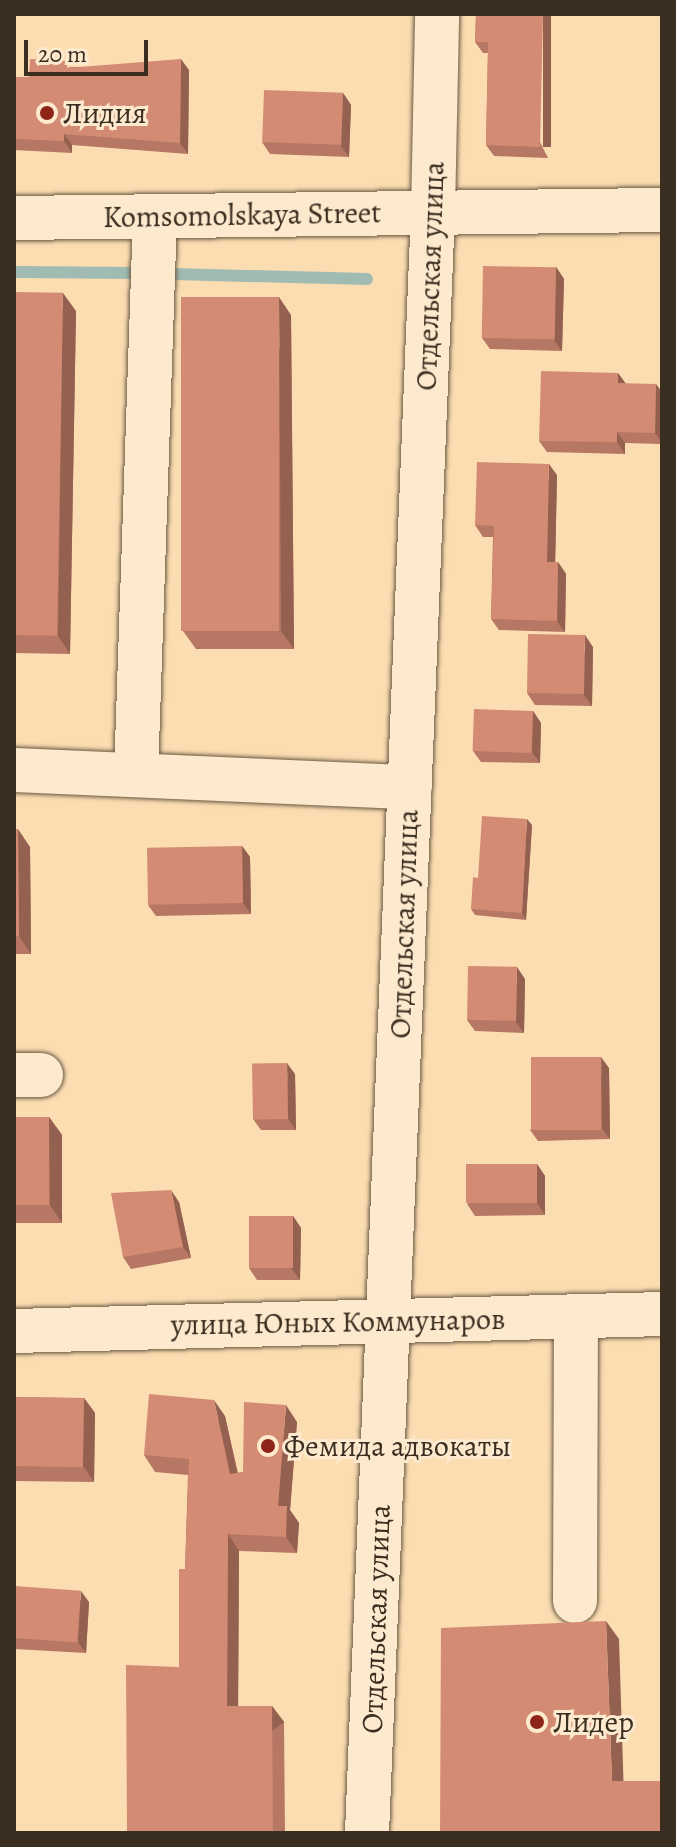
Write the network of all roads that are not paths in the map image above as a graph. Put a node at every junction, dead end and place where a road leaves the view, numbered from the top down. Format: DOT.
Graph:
graph roads {
  1 [pos="437,14"];
  2 [pos="662,210"];
  3 [pos="433,212"];
  4 [pos="155,217"];
  5 [pos="14,218"];
  6 [pos="14,770"];
  7 [pos="136,775"];
  8 [pos="410,787"];
  9 [pos="662,1314"];
  10 [pos="576,1316"];
  11 [pos="388,1320"];
  12 [pos="14,1331"];
  13 [pos="575,1601"];
  14 [pos="367,1833"];
  1 -- 3 [label="street, Отдельская улица"];
  2 -- 3 [label="street, Komsomolskaya Street"];
  3 -- 4 [label="street, Komsomolskaya Street"];
  3 -- 8 [label="street, Отдельская улица"];
  4 -- 5 [label="street, Komsomolskaya Street"];
  4 -- 7 [label="street"];
  6 -- 7 [label="street"];
  7 -- 8 [label="street"];
  8 -- 11 [label="street, Отдельская улица"];
  9 -- 10 [label="street, улица Юных Коммунаров"];
  10 -- 11 [label="street, улица Юных Коммунаров"];
  10 -- 13 [label="street"];
  11 -- 12 [label="street, улица Юных Коммунаров"];
  11 -- 14 [label="street, Отдельская улица"];
}
